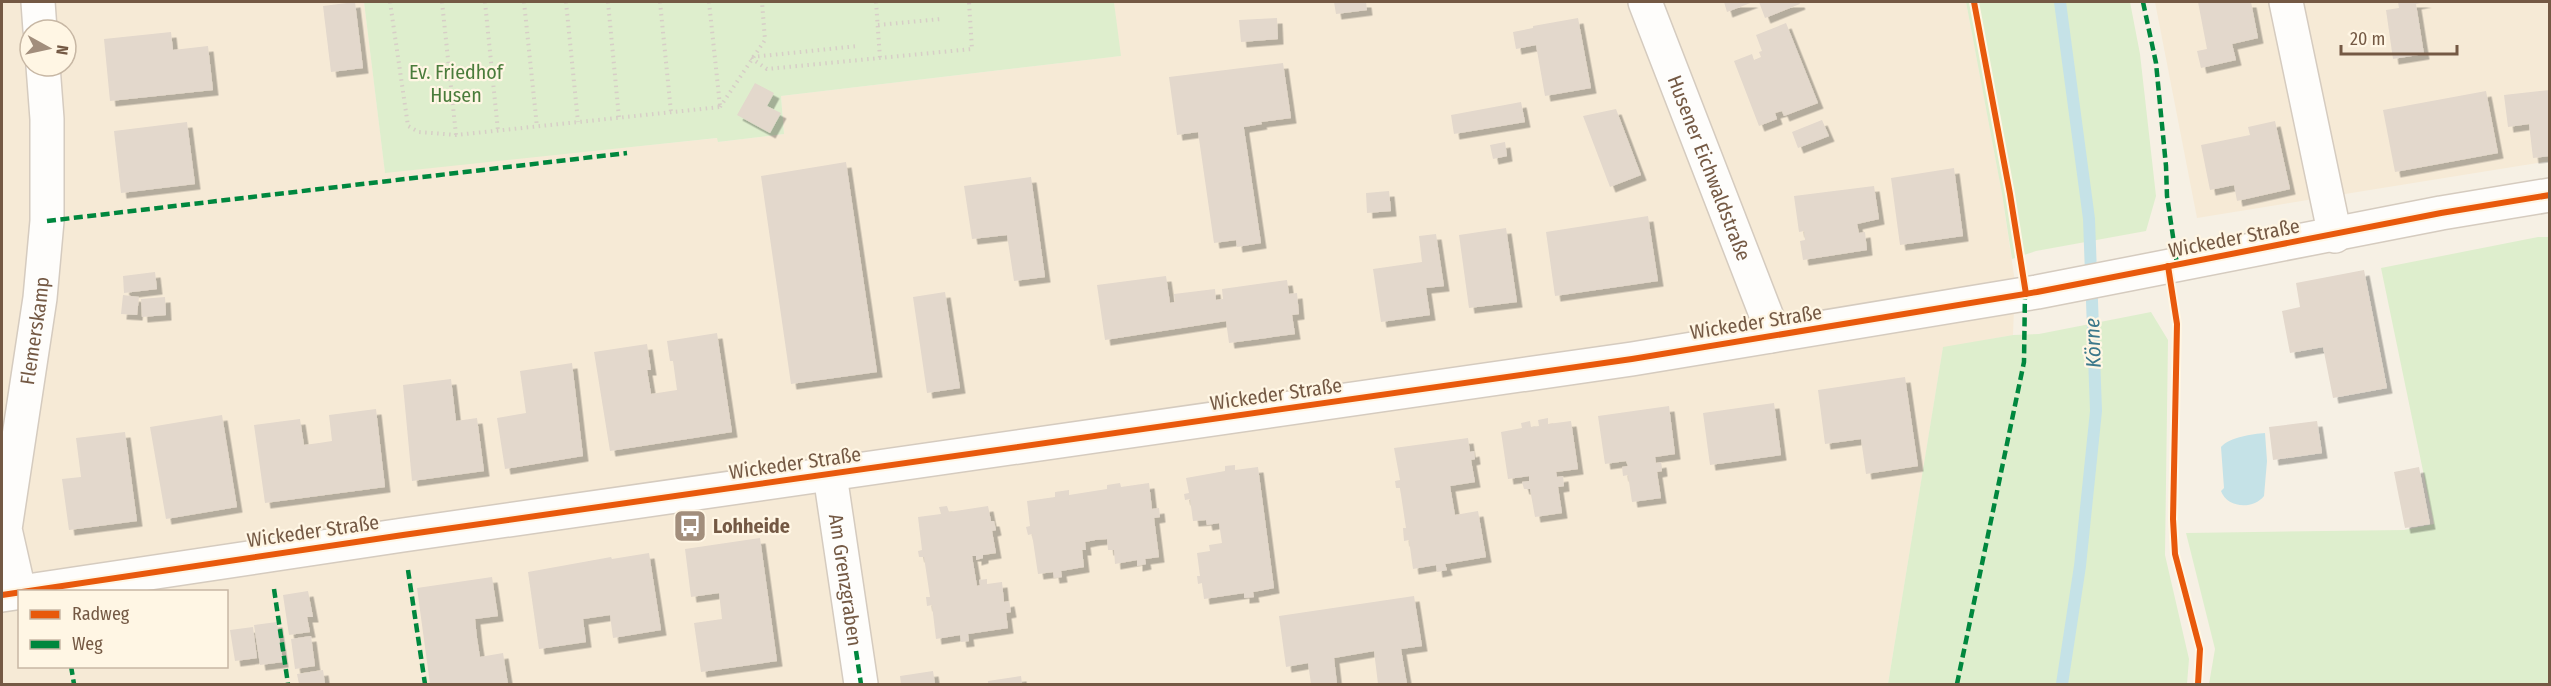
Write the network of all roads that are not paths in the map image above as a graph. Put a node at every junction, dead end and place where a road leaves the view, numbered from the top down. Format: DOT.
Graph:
graph roads {
  1 [pos="38,2"];
  2 [pos="1645,2"];
  3 [pos="2286,2"];
  4 [pos="39,18"];
  5 [pos="44,78"];
  6 [pos="2550,195"];
  7 [pos="2335,236"];
  8 [pos="1770,336"];
  9 [pos="830,475"];
  10 [pos="31,590"];
  11 [pos="10,593"];
  12 [pos="861,684"];
  1 -- 4 [label="street"];
  2 -- 8 [label="street, Husener Eichwaldstraße"];
  3 -- 7 [label="street"];
  5 -- 11 [label="street, Flemerskamp"];
  6 -- 7 [label="street, Wickeder Straße"];
  7 -- 8 [label="street, Wickeder Straße"];
  8 -- 9 [label="street, Wickeder Straße"];
  9 -- 10 [label="street, Wickeder Straße"];
  9 -- 12 [label="street, Am Grenzgraben"];
}
